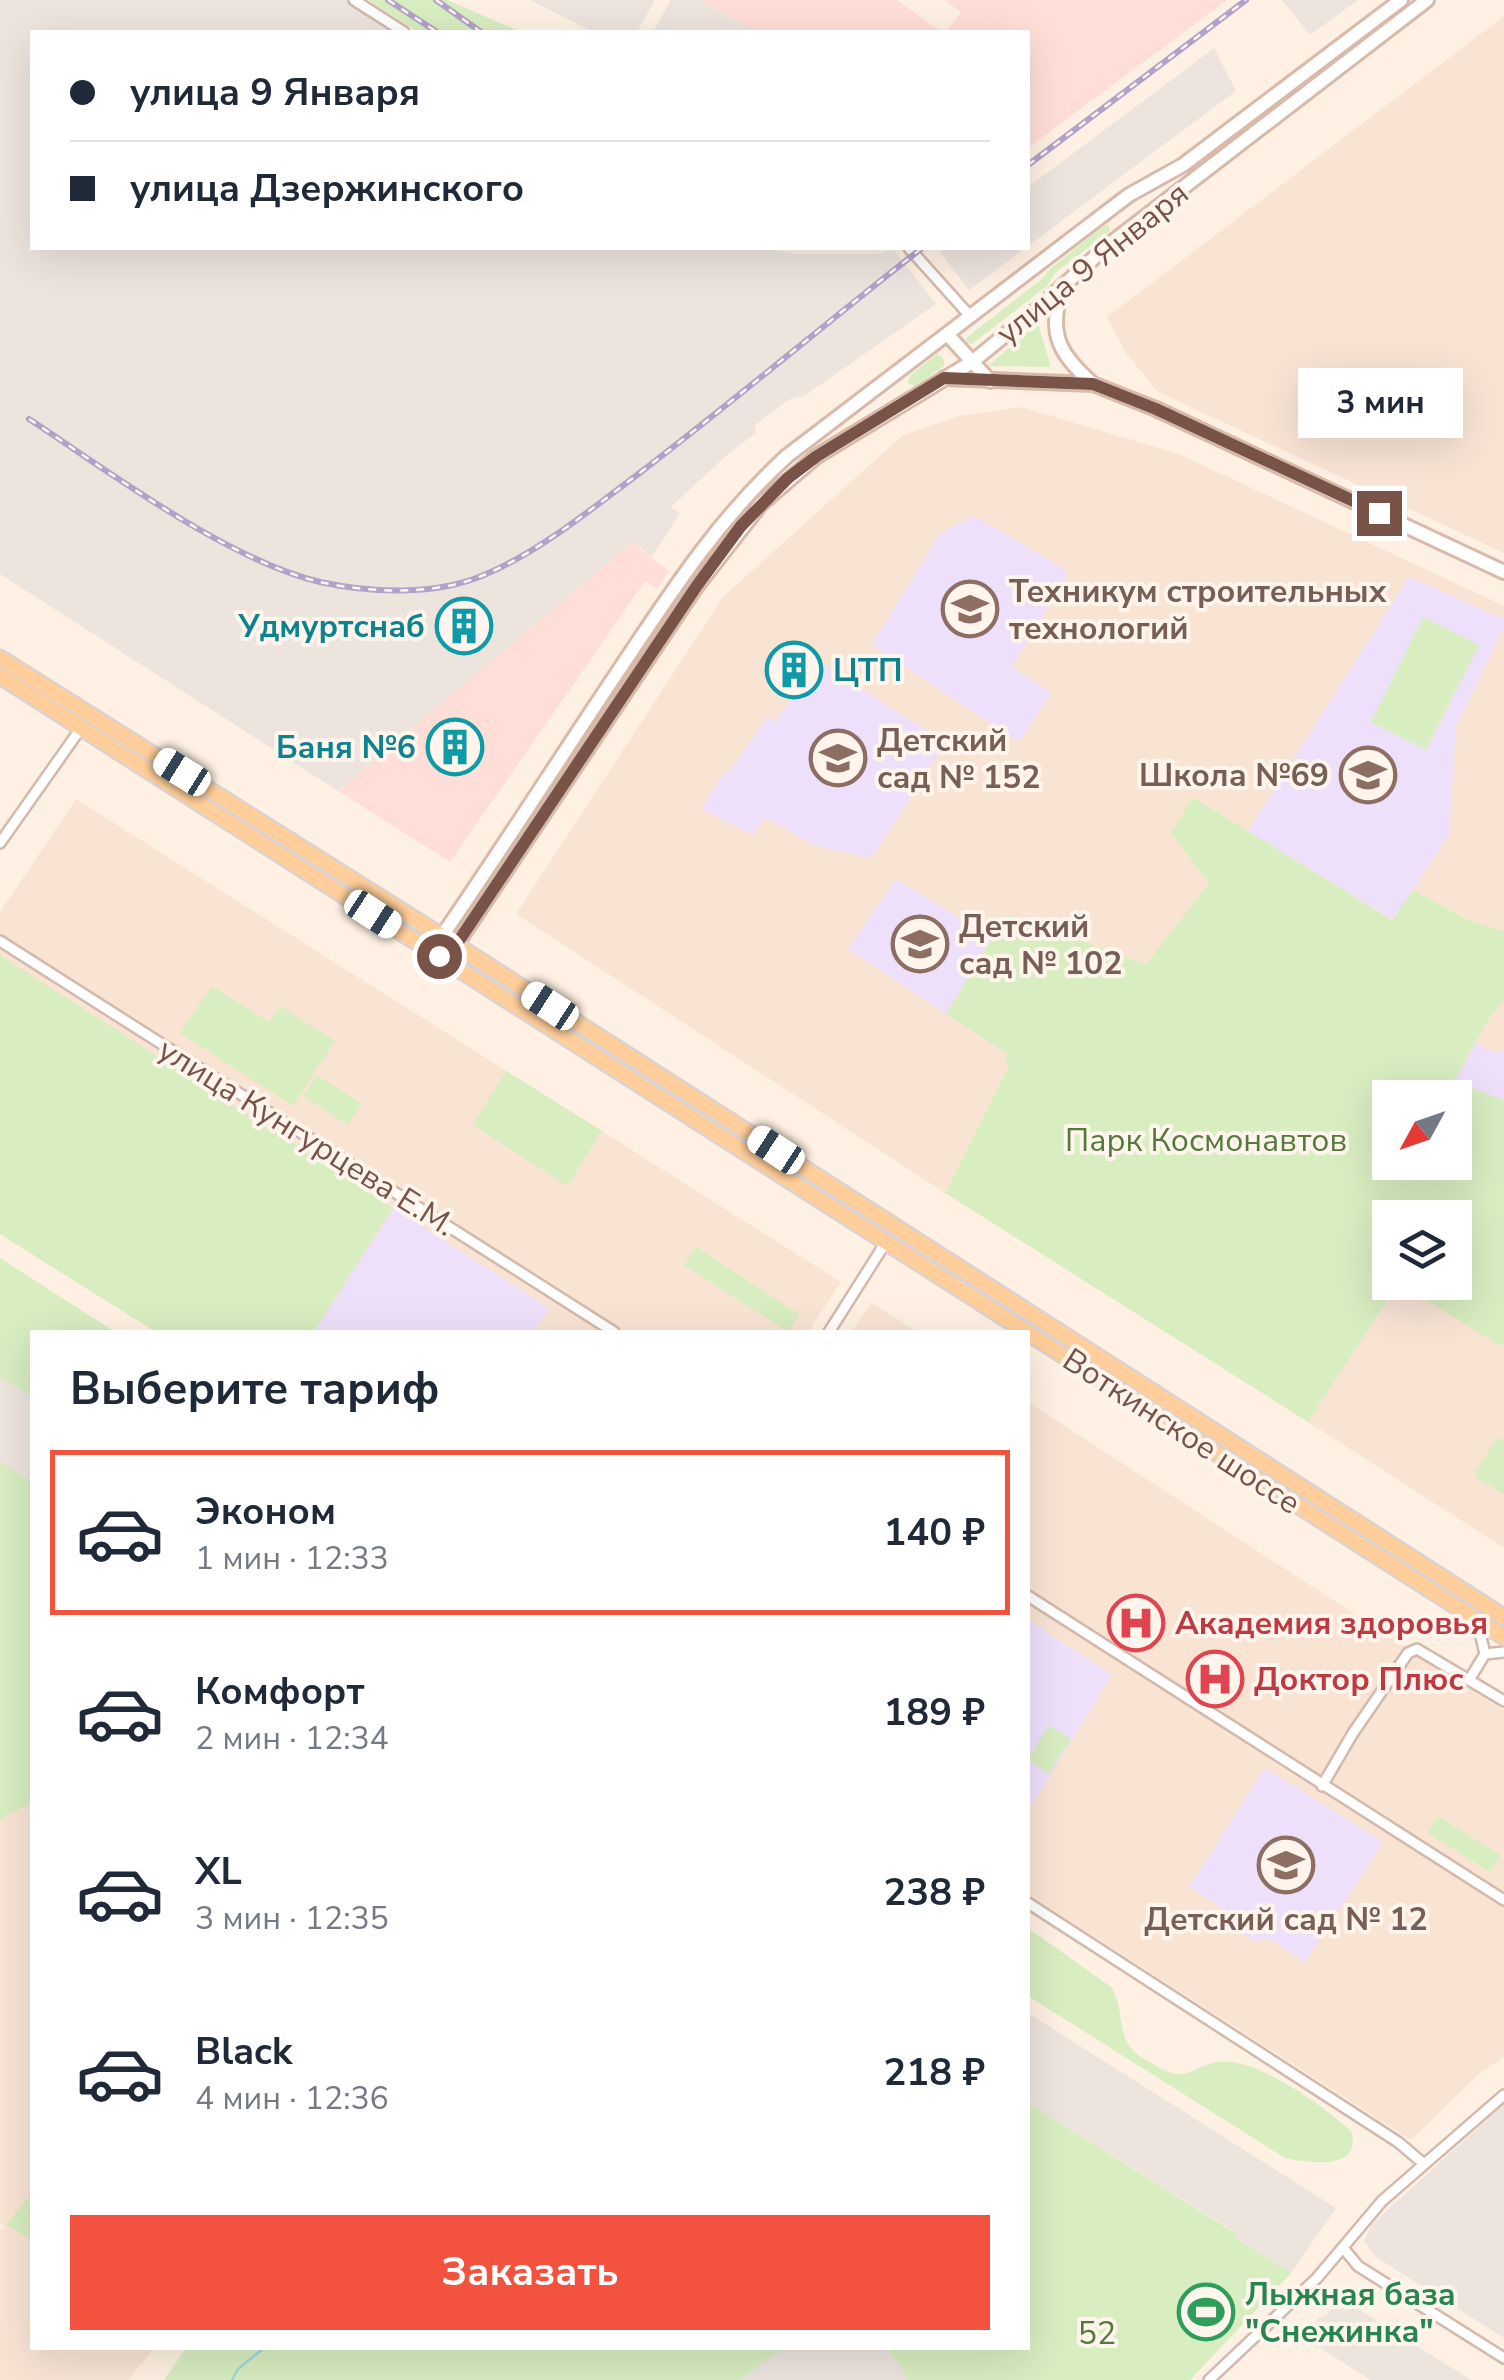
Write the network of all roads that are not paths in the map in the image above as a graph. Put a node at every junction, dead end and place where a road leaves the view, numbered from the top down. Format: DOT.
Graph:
graph roads {
  1 [pos="354,0"];
  2 [pos="1401,0"];
  3 [pos="1426,0"];
  4 [pos="401,30"];
  5 [pos="1110,210"];
  6 [pos="1127,231"];
  7 [pos="912,250"];
  8 [pos="1068,281"];
  9 [pos="970,316"];
  10 [pos="947,334"];
  11 [pos="972,362"];
  12 [pos="944,378"];
  13 [pos="990,381"];
  14 [pos="1093,384"];
  15 [pos="1504,572"];
  16 [pos="665,601"];
  17 [pos="680,611"];
  18 [pos="0,658"];
  19 [pos="0,676"];
  20 [pos="90,714"];
  21 [pos="81,728"];
  22 [pos="0,842"];
  23 [pos="442,936"];
  24 [pos="0,941"];
  25 [pos="456,945"];
  26 [pos="439,956"];
  27 [pos="886,1242"];
  28 [pos="611,1330"];
  29 [pos="830,1330"];
  30 [pos="1024,1330"];
  31 [pos="1030,1334"];
  32 [pos="1030,1597"];
  33 [pos="1504,1617"];
  34 [pos="1477,1620"];
  35 [pos="1504,1637"];
  36 [pos="1504,1652"];
  37 [pos="1485,1654"];
  38 [pos="1470,1680"];
  39 [pos="1504,1702"];
  40 [pos="1322,1786"];
  41 [pos="1504,1900"];
  42 [pos="1030,1904"];
  43 [pos="1504,2096"];
  44 [pos="1424,2164"];
  45 [pos="1344,2249"];
  46 [pos="1504,2358"];
  47 [pos="1209,2380"];
  1 -- 4 [label="street"];
  2 -- 5 [label="main road, улица 9 Января"];
  3 -- 6 [label="main road, улица 9 Января"];
  5 -- 6 [label="main road"];
  5 -- 9 [label="main road, улица 9 Января"];
  6 -- 8 [label="main road, улица 9 Января"];
  7 -- 9 [label="street"];
  8 -- 11 [label="main road, улица 9 Января"];
  8 -- 14 [label="main road"];
  9 -- 10 [label="main road, улица 9 Января"];
  10 -- 11 [label="main road"];
  10 -- 16 [label="main road, улица 9 Января"];
  11 -- 12 [label="main road, улица 9 Января"];
  11 -- 13 [label="main road"];
  12 -- 13 [label="main road"];
  12 -- 17 [label="main road, улица 9 Января"];
  13 -- 14 [label="main road"];
  14 -- 15 [label="main road"];
  16 -- 17 [label="main road"];
  16 -- 23 [label="main road, улица 9 Января"];
  17 -- 25 [label="main road, улица 9 Января"];
  18 -- 20 [label="main road, Воткинское шоссе"];
  19 -- 21 [label="main road, Воткинское шоссе"];
  20 -- 21 [label="main road"];
  20 -- 23 [label="main road, Воткинское шоссе"];
  21 -- 22 [label="street"];
  21 -- 26 [label="main road, Воткинское шоссе"];
  23 -- 25 [label="main road, Воткинское шоссе"];
  23 -- 26 [label="main road, улица 9 Января"];
  24 -- 28 [label="street, улица Кунгурцева Е.М."];
  25 -- 26 [label="main road, улица 9 Января"];
  25 -- 33 [label="main road, Воткинское шоссе"];
  26 -- 27 [label="main road, Воткинское шоссе"];
  27 -- 29 [label="street"];
  27 -- 30 [label="main road, Воткинское шоссе"];
  31 -- 34 [label="main road, Воткинское шоссе"];
  32 -- 40 [label="street"];
  34 -- 35 [label="main road, Воткинское шоссе"];
  34 -- 37 [label="street"];
  36 -- 37 [label="street"];
  37 -- 38 [label="street"];
  38 -- 39 [label="street"];
  38 -- 40 [label="street"];
  40 -- 41 [label="street"];
  42 -- 44 [label="street"];
  43 -- 44 [label="street"];
  44 -- 45 [label="street"];
  45 -- 46 [label="street"];
  45 -- 47 [label="street"];
}
